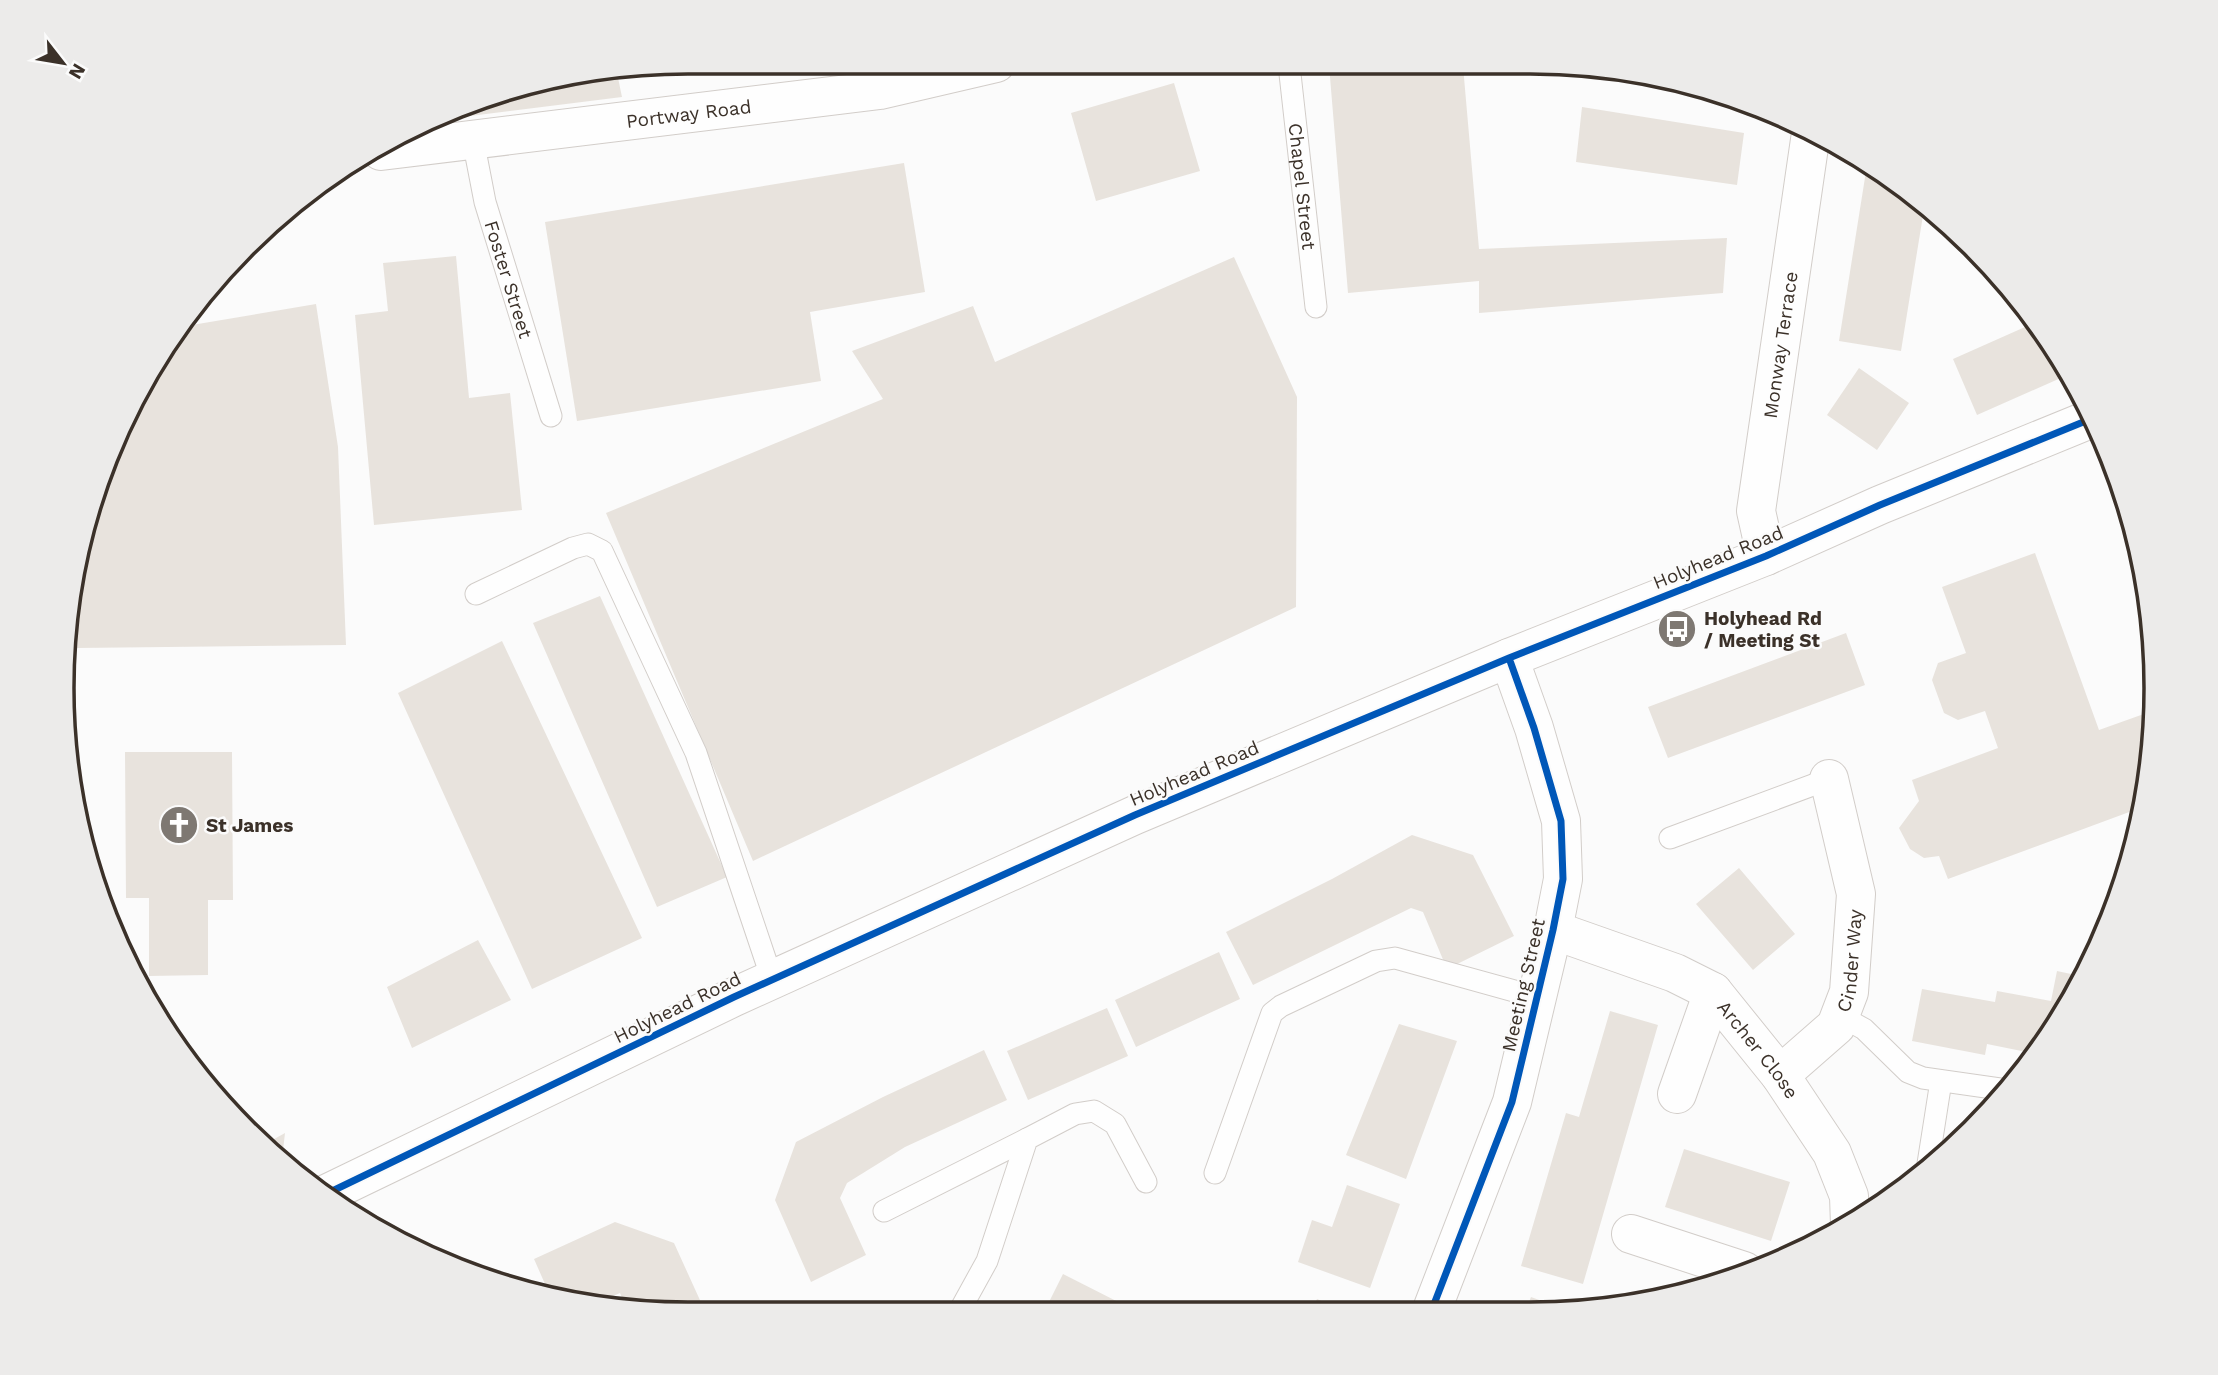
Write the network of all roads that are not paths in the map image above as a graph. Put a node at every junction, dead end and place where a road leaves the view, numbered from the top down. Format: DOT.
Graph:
graph roads {
  1 [pos="949,74"];
  2 [pos="1290,74"];
  3 [pos="473,140"];
  4 [pos="1810,141"];
  5 [pos="392,150"];
  6 [pos="1316,307"];
  7 [pos="551,416"];
  8 [pos="2084,422"];
  9 [pos="1766,556"];
  10 [pos="476,594"];
  11 [pos="1509,658"];
  12 [pos="1829,779"];
  13 [pos="1670,838"];
  14 [pos="1553,930"];
  15 [pos="772,979"];
  16 [pos="1713,992"];
  17 [pos="1536,997"];
  18 [pos="1836,1026"];
  19 [pos="1780,1075"];
  20 [pos="1941,1081"];
  21 [pos="1995,1088"];
  22 [pos="1677,1094"];
  23 [pos="1027,1139"];
  24 [pos="1930,1154"];
  25 [pos="1215,1173"];
  26 [pos="1146,1182"];
  27 [pos="335,1190"];
  28 [pos="884,1211"];
  29 [pos="1850,1211"];
  30 [pos="1631,1234"];
  31 [pos="1733,1267"];
  32 [pos="965,1301"];
  33 [pos="1435,1301"];
  1 -- 3 [label="street, Portway Road"];
  2 -- 6 [label="lane, Chapel Street"];
  3 -- 5 [label="street, Portway Road"];
  3 -- 7 [label="lane, Foster Street"];
  4 -- 9 [label="street, Monway Terrace"];
  8 -- 9 [label="street, Holyhead Road"];
  9 -- 11 [label="street, Holyhead Road"];
  10 -- 15 [label="lane"];
  11 -- 14 [label="street, Meeting Street"];
  11 -- 15 [label="street, Holyhead Road"];
  12 -- 13 [label="lane"];
  12 -- 18 [label="street, Cinder Way"];
  14 -- 16 [label="street, Archer Close"];
  14 -- 17 [label="street, Meeting Street"];
  15 -- 27 [label="street, Holyhead Road"];
  16 -- 19 [label="street, Archer Close"];
  16 -- 22 [label="street"];
  17 -- 25 [label="lane"];
  17 -- 33 [label="street, Meeting Street"];
  18 -- 19 [label="street, Cinder Way"];
  18 -- 20 [label="lane"];
  19 -- 29 [label="street, Archer Close"];
  20 -- 21 [label="lane"];
  20 -- 24 [label="lane"];
  23 -- 26 [label="lane"];
  23 -- 28 [label="lane"];
  23 -- 32 [label="lane"];
  30 -- 31 [label="street"];
}
